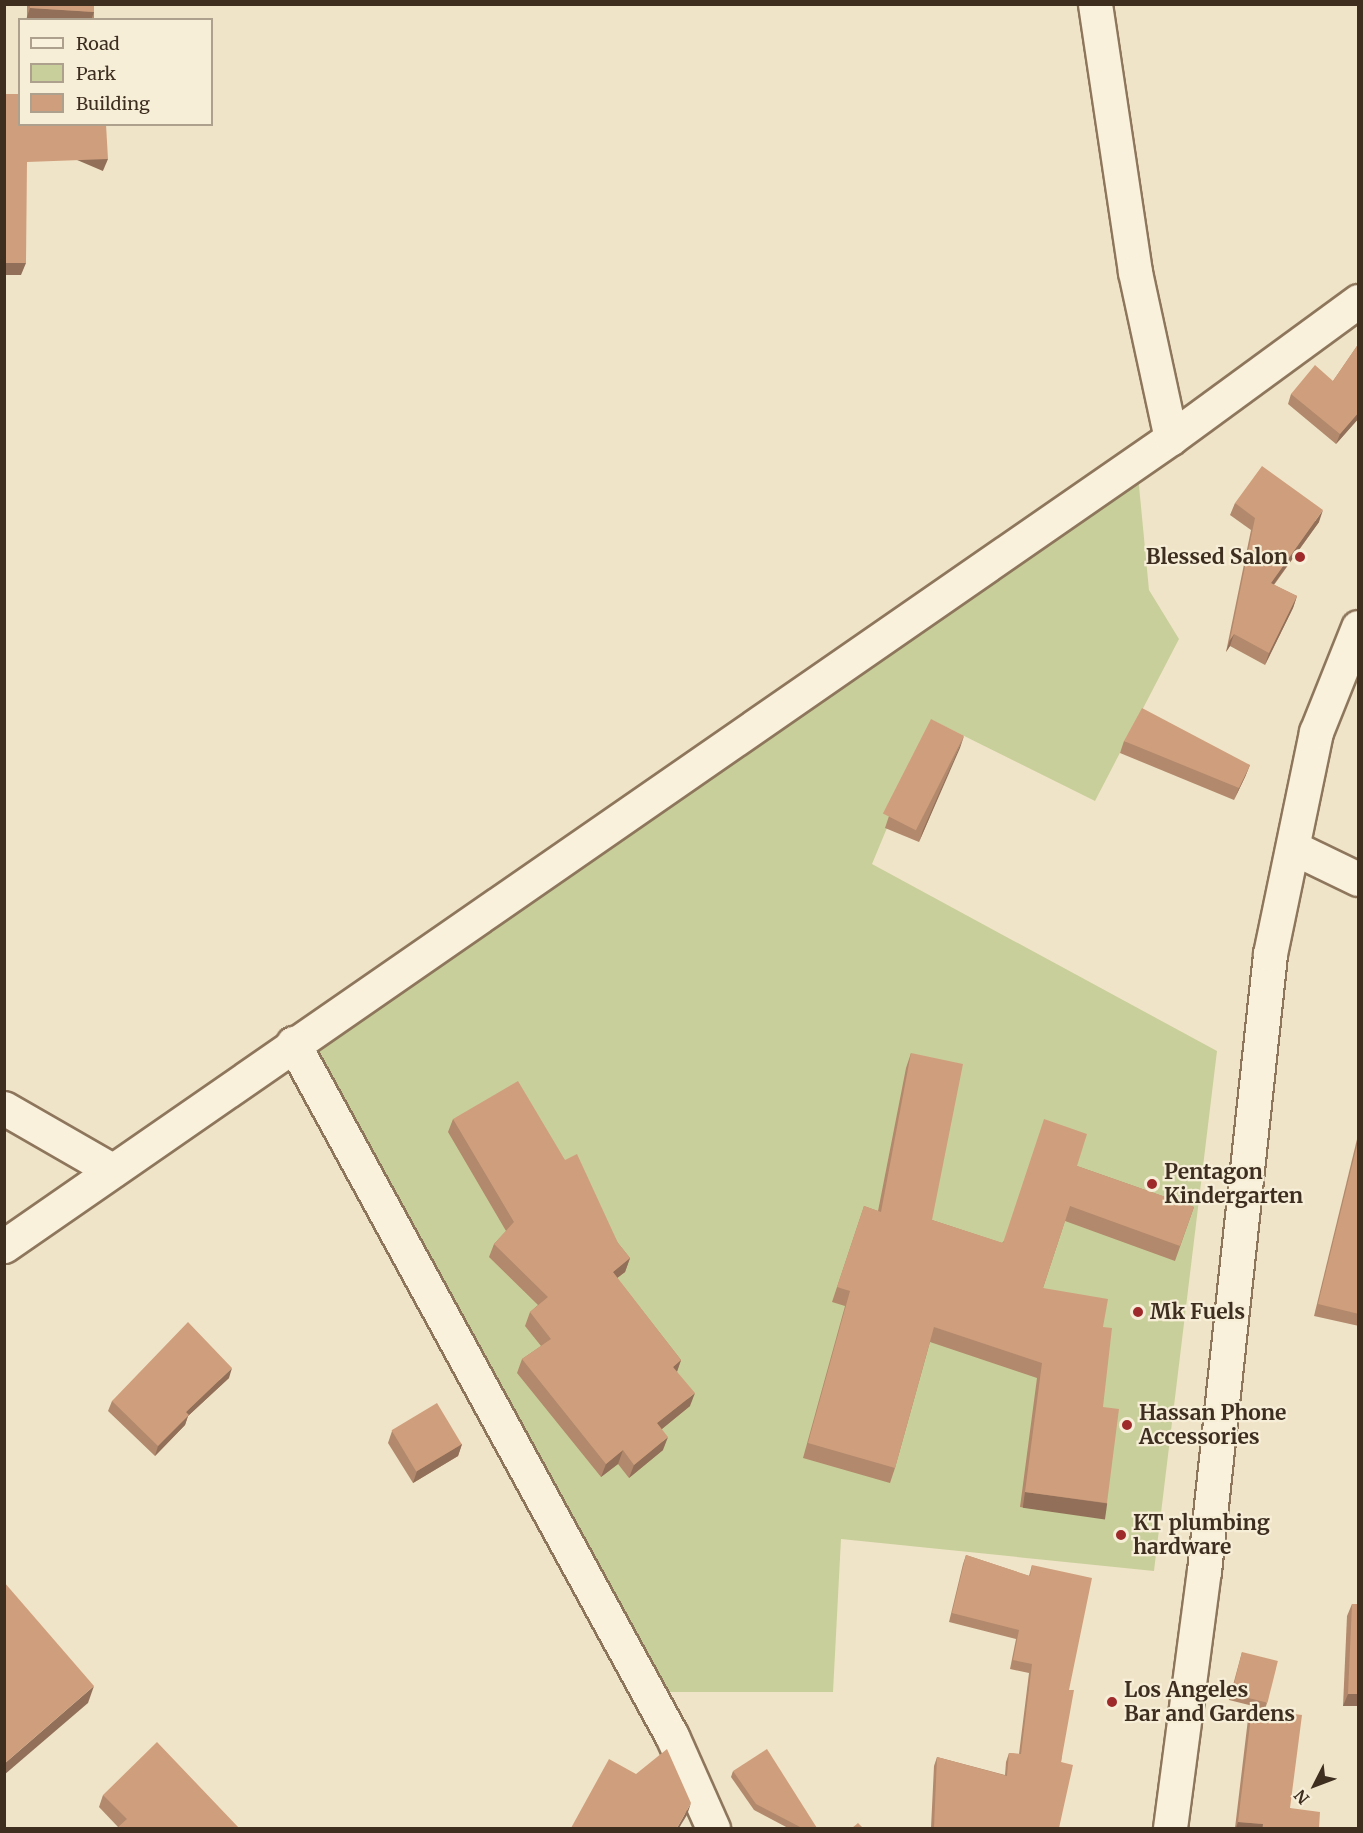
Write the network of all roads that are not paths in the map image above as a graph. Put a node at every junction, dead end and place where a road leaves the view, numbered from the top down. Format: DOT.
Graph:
graph roads {
  1 [pos="1095,4"];
  2 [pos="1359,301"];
  3 [pos="1171,438"];
  4 [pos="1359,627"];
  5 [pos="1294,848"];
  6 [pos="1359,879"];
  7 [pos="293,1043"];
  8 [pos="4,1108"];
  9 [pos="112,1170"];
  10 [pos="4,1246"];
  11 [pos="713,1828"];
  12 [pos="1170,1828"];
  1 -- 3 [label="street"];
  2 -- 3 [label="street"];
  3 -- 7 [label="street"];
  4 -- 5 [label="street"];
  5 -- 6 [label="street"];
  5 -- 12 [label="street"];
  7 -- 9 [label="street"];
  7 -- 11 [label="street"];
  8 -- 9 [label="street"];
  9 -- 10 [label="street"];
}
